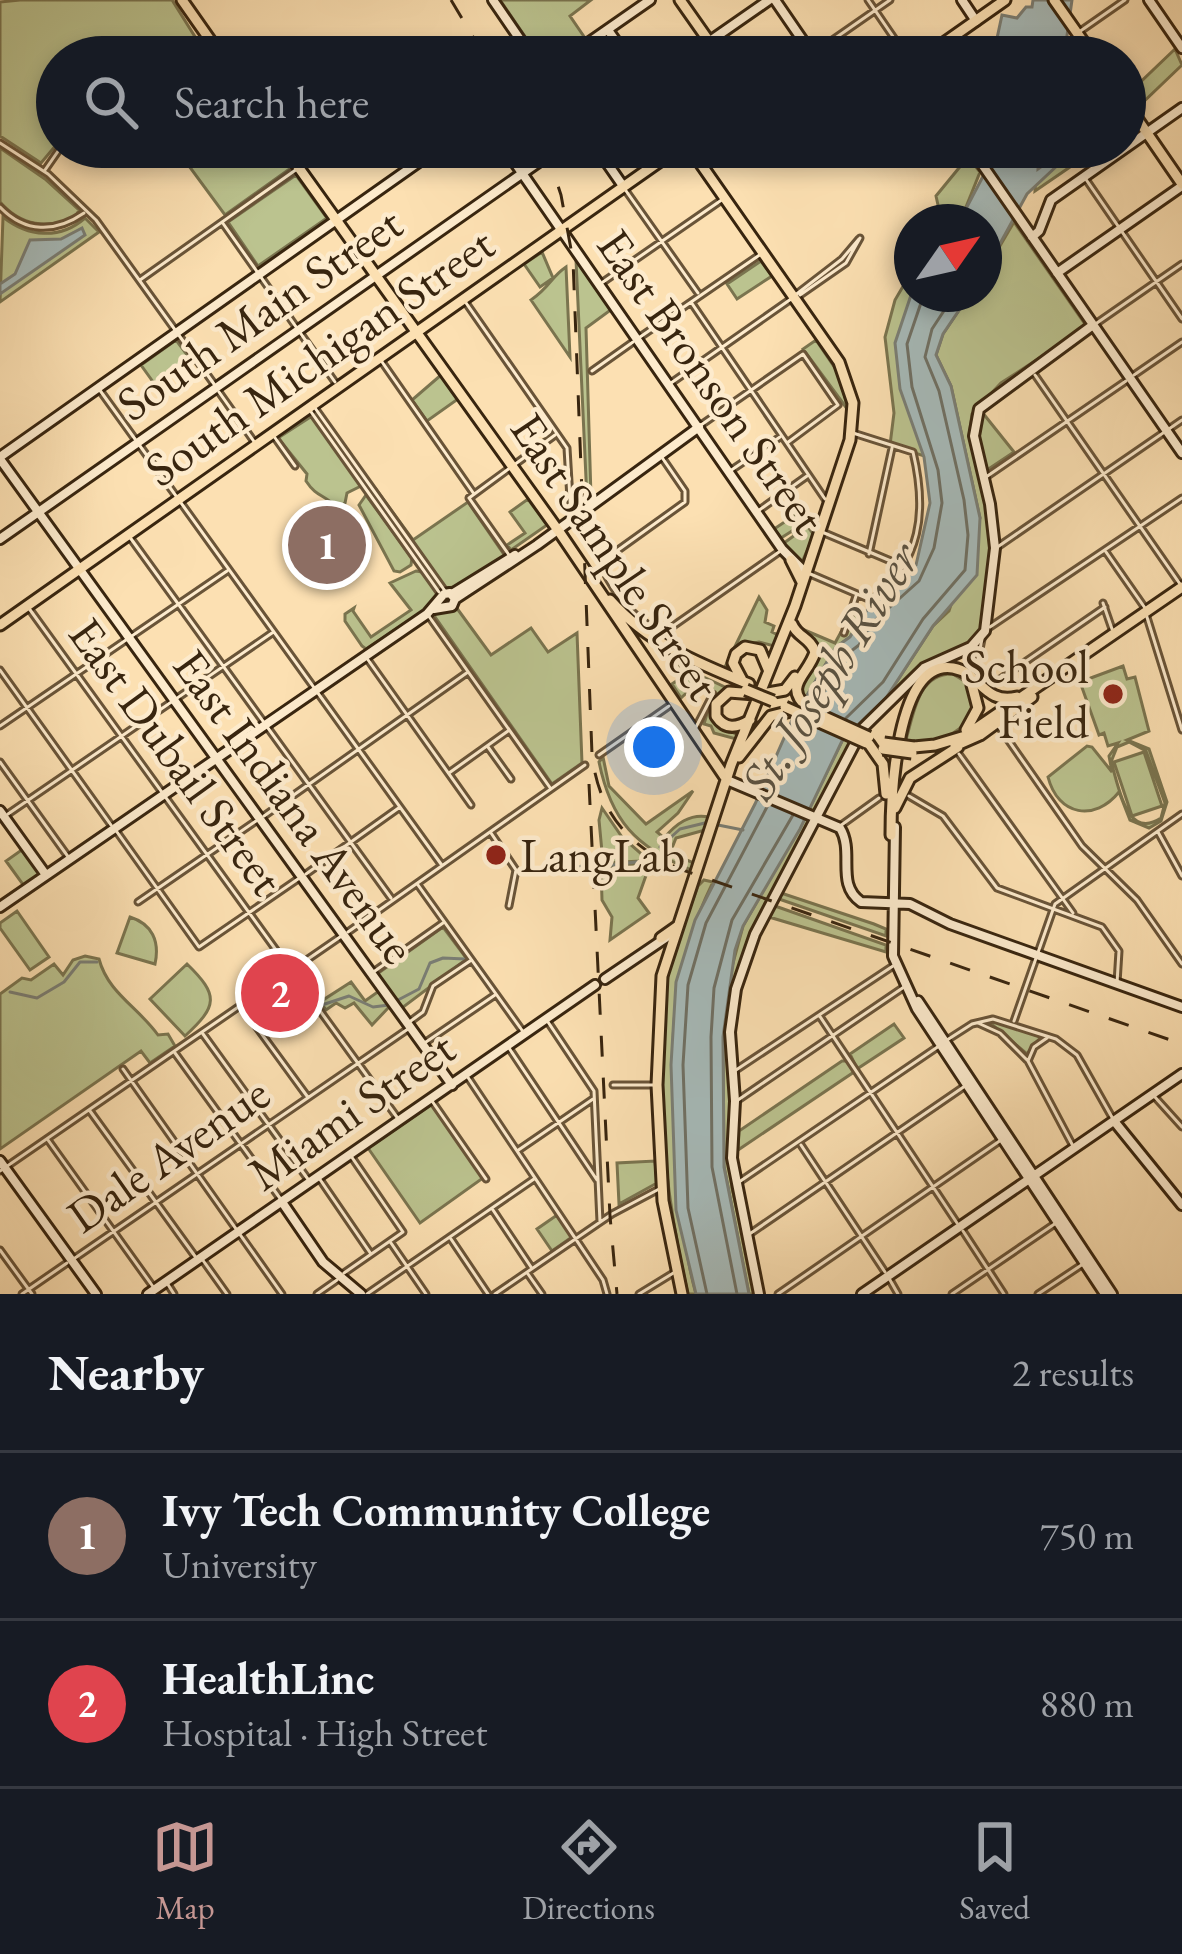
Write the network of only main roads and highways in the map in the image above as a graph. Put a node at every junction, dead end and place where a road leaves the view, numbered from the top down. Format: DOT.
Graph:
graph roads {
  1 [pos="182,0"];
  2 [pos="680,0"];
  3 [pos="1005,0"];
  4 [pos="1054,0"];
  5 [pos="207,36"];
  6 [pos="705,36"];
  7 [pos="954,36"];
  8 [pos="1079,36"];
  9 [pos="1146,132"];
  10 [pos="299,168"];
  11 [pos="649,168"];
  12 [pos="703,168"];
  13 [pos="1182,185"];
  14 [pos="418,331"];
  15 [pos="558,531"];
  16 [pos="811,559"];
  17 [pos="802,585"];
  18 [pos="1182,587"];
  19 [pos="603,599"];
  20 [pos="795,606"];
  21 [pos="792,624"];
  22 [pos="0,625"];
  23 [pos="782,650"];
  24 [pos="1083,657"];
  25 [pos="768,674"];
  26 [pos="760,692"];
  27 [pos="1027,694"];
  28 [pos="789,707"];
  29 [pos="810,710"];
  30 [pos="749,720"];
  31 [pos="995,720"];
  32 [pos="868,741"];
  33 [pos="946,743"];
  34 [pos="962,748"];
  35 [pos="913,750"];
  36 [pos="740,757"];
  37 [pos="726,784"];
  38 [pos="678,926"];
  39 [pos="661,938"];
  40 [pos="682,1294"];
  1 -- 5 [label="main road"];
  2 -- 6 [label="main road"];
  3 -- 7 [label="main road"];
  4 -- 8 [label="main road"];
  9 -- 13 [label="main road"];
  10 -- 14 [label="main road, East Sample Street"];
  11 -- 14 [label="main road, South Michigan Street"];
  12 -- 16 [label="main road"];
  14 -- 15 [label="main road, East Sample Street"];
  14 -- 22 [label="main road, South Michigan Street"];
  15 -- 19 [label="main road, East Sample Street"];
  15 -- 26 [label="main road"];
  16 -- 17 [label="main road"];
  16 -- 17 [label="main road"];
  17 -- 20 [label="main road"];
  18 -- 24 [label="main road"];
  19 -- 26 [label="main road"];
  19 -- 37 [label="main road, East Sample Street"];
  20 -- 21 [label="main road"];
  20 -- 25 [label="main road"];
  21 -- 23 [label="main road"];
  21 -- 29 [label="main road"];
  23 -- 26 [label="main road"];
  23 -- 36 [label="main road"];
  24 -- 27 [label="main road"];
  24 -- 31 [label="main road"];
  25 -- 26 [label="main road"];
  25 -- 30 [label="main road"];
  26 -- 28 [label="main road"];
  26 -- 30 [label="main road"];
  27 -- 31 [label="main road"];
  27 -- 32 [label="main road"];
  28 -- 29 [label="main road, bridge"];
  28 -- 32 [label="main road, bridge"];
  28 -- 36 [label="main road"];
  29 -- 32 [label="main road, bridge"];
  30 -- 37 [label="main road"];
  31 -- 33 [label="main road"];
  31 -- 34 [label="main road"];
  32 -- 35 [label="main road, bridge"];
  33 -- 34 [label="main road"];
  33 -- 35 [label="main road"];
  34 -- 35 [label="main road"];
  36 -- 37 [label="main road"];
  37 -- 38 [label="main road"];
  38 -- 39 [label="main road"];
  38 -- 40 [label="main road"];
}
